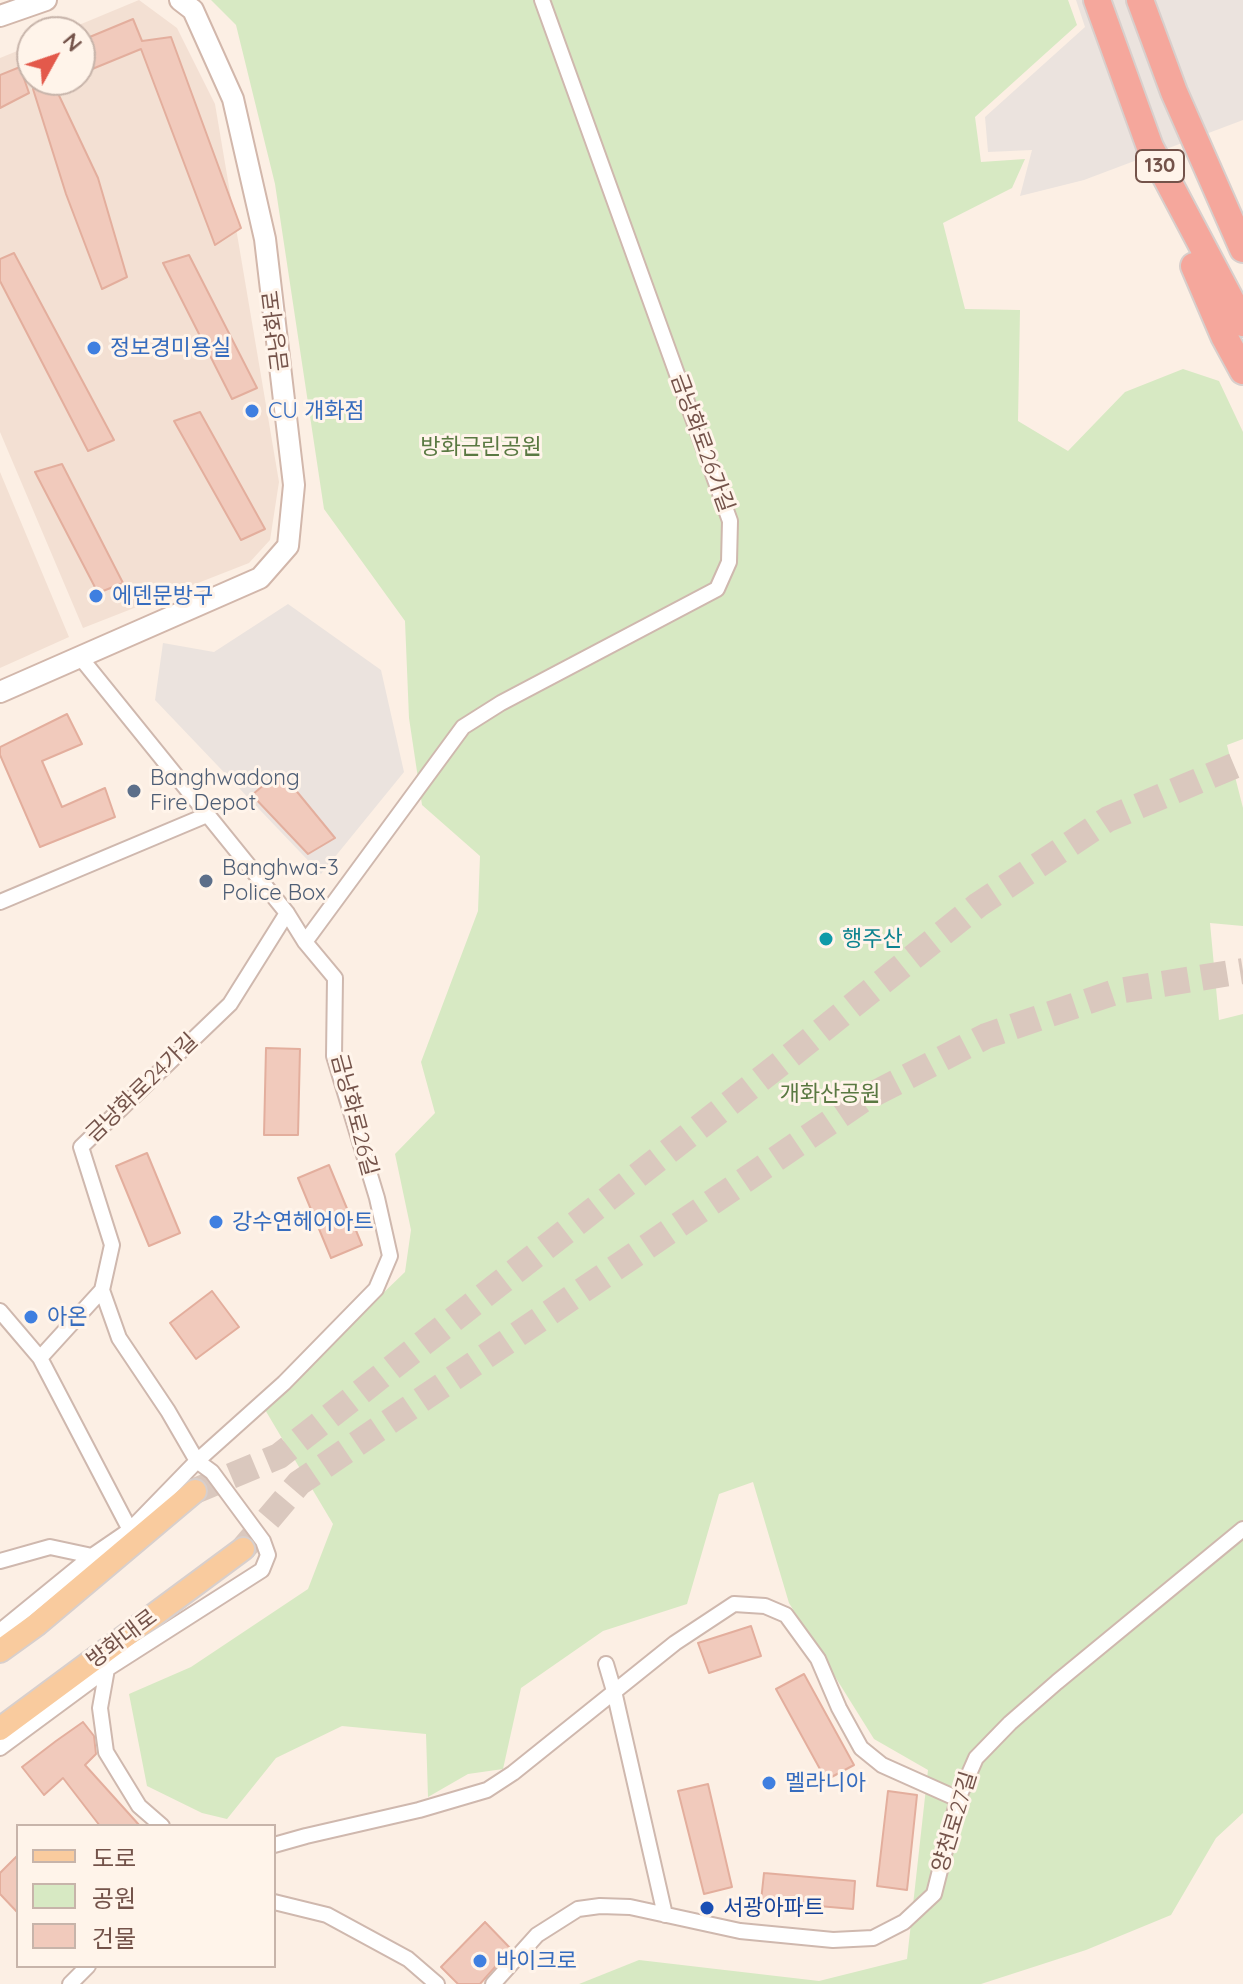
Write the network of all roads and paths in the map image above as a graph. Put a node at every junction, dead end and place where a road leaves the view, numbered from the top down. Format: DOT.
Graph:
graph roads {
  1 [pos="46,0"];
  2 [pos="180,0"];
  3 [pos="542,0"];
  4 [pos="1097,0"];
  5 [pos="1140,0"];
  6 [pos="0,16"];
  7 [pos="1174,92"];
  8 [pos="1150,147"];
  9 [pos="1243,208"];
  10 [pos="1243,249"];
  11 [pos="1243,323"];
  12 [pos="1243,371"];
  13 [pos="80,657"];
  14 [pos="0,692"];
  15 [pos="207,815"];
  16 [pos="0,902"];
  17 [pos="287,913"];
  18 [pos="305,942"];
  19 [pos="102,1290"];
  20 [pos="3,1319"];
  21 [pos="40,1358"];
  22 [pos="197,1461"];
  23 [pos="195,1491"];
  24 [pos="1243,1529"];
  25 [pos="130,1530"];
  26 [pos="243,1549"];
  27 [pos="92,1556"];
  28 [pos="0,1561"];
  29 [pos="0,1631"];
  30 [pos="0,1651"];
  31 [pos="606,1664"];
  32 [pos="107,1669"];
  33 [pos="614,1691"];
  34 [pos="0,1729"];
  35 [pos="0,1748"];
  36 [pos="958,1799"];
  37 [pos="160,1824"];
  38 [pos="276,1844"];
  39 [pos="276,1902"];
  40 [pos="665,1915"];
  41 [pos="86,1968"];
  42 [pos="70,1984"];
  43 [pos="437,1984"];
  44 [pos="493,1984"];
  1 -- 6 [label="street"];
  2 -- 13 [label="street, 금낭화로"];
  3 -- 18 [label="street, 금낭화로26가길"];
  4 -- 8 [label="highway, 130"];
  5 -- 7 [label="highway, 130"];
  7 -- 9 [label="highway"];
  7 -- 10 [label="highway, 130"];
  8 -- 11 [label="highway, 130"];
  8 -- 12 [label="highway"];
  13 -- 14 [label="street, 금낭화로"];
  13 -- 15 [label="street, 금낭화로26길"];
  15 -- 16 [label="street"];
  15 -- 17 [label="street, 금낭화로26길"];
  17 -- 18 [label="street, 금낭화로26길"];
  17 -- 19 [label="street, 금낭화로24가길"];
  18 -- 22 [label="street, 금낭화로26길"];
  19 -- 21 [label="street, 금낭화로24가길"];
  19 -- 22 [label="street"];
  20 -- 21 [label="street"];
  21 -- 25 [label="street"];
  22 -- 25 [label="street, 금낭화로26길"];
  22 -- 32 [label="street"];
  23 -- 30 [label="main road"];
  24 -- 36 [label="street, 양천로27길"];
  25 -- 27 [label="street, 금낭화로26길"];
  26 -- 34 [label="main road, 방화대로"];
  27 -- 28 [label="street"];
  27 -- 29 [label="street, 금낭화로26길"];
  31 -- 33 [label="street"];
  32 -- 35 [label="street"];
  32 -- 37 [label="street"];
  33 -- 36 [label="street"];
  33 -- 38 [label="street"];
  33 -- 40 [label="street"];
  36 -- 40 [label="street, 양천로27길"];
  39 -- 43 [label="street"];
  40 -- 44 [label="street, 양천로27길"];
  41 -- 42 [label="street"];
}
